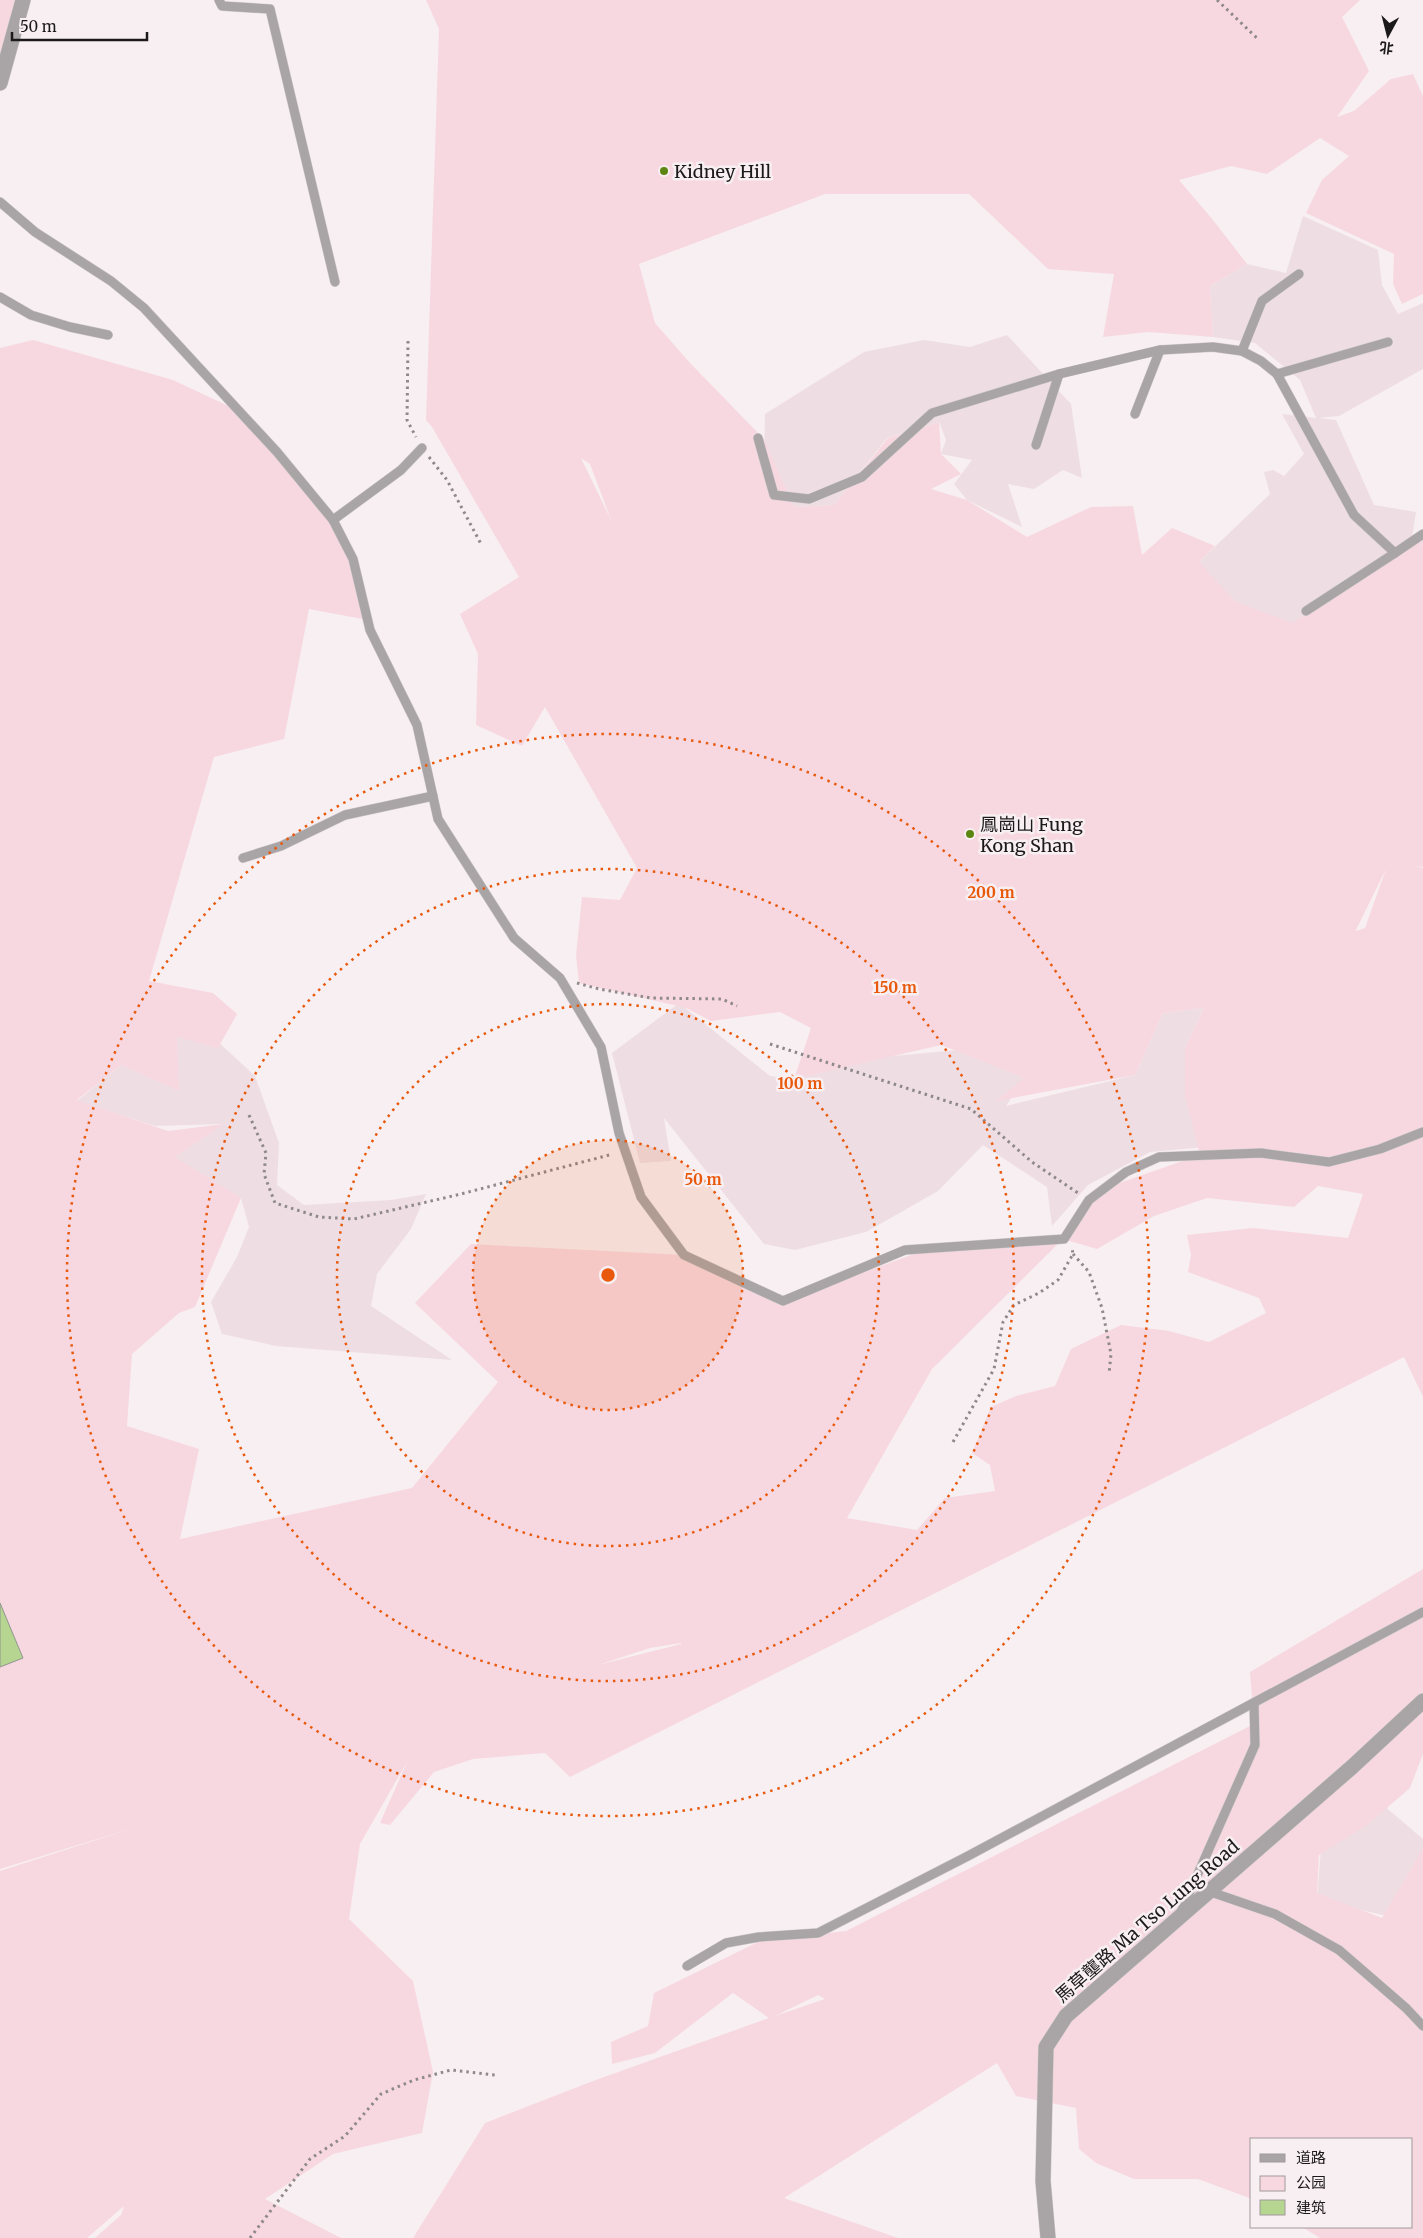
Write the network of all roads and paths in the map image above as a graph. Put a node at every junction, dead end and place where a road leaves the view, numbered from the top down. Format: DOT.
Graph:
graph roads {
  1 [pos="23,0"];
  2 [pos="218,0"];
  3 [pos="1217,0"];
  4 [pos="1258,40"];
  5 [pos="1,84"];
  6 [pos="0,202"];
  7 [pos="1299,274"];
  8 [pos="336,282"];
  9 [pos="0,298"];
  10 [pos="108,335"];
  11 [pos="408,341"];
  12 [pos="1388,342"];
  13 [pos="1160,350"];
  14 [pos="1242,351"];
  15 [pos="1059,374"];
  16 [pos="1278,374"];
  17 [pos="1135,414"];
  18 [pos="758,438"];
  19 [pos="1036,445"];
  20 [pos="422,448"];
  21 [pos="333,520"];
  22 [pos="1423,534"];
  23 [pos="482,544"];
  24 [pos="1395,553"];
  25 [pos="1306,612"];
  26 [pos="433,796"];
  27 [pos="243,858"];
  28 [pos="560,978"];
  29 [pos="737,1006"];
  30 [pos="770,1044"];
  31 [pos="249,1115"];
  32 [pos="1423,1132"];
  33 [pos="625,1151"];
  34 [pos="1089,1200"];
  35 [pos="1064,1239"];
  36 [pos="1072,1254"];
  37 [pos="1109,1374"];
  38 [pos="953,1442"];
  39 [pos="1423,1612"];
  40 [pos="1423,1701"];
  41 [pos="1254,1703"];
  42 [pos="1208,1891"];
  43 [pos="1180,1916"];
  44 [pos="687,1966"];
  45 [pos="1423,2026"];
  46 [pos="495,2075"];
  47 [pos="250,2238"];
  48 [pos="1048,2238"];
  1 -- 5 [label="street"];
  2 -- 8 [label="lane"];
  3 -- 4 [label="path"];
  6 -- 21 [label="lane"];
  7 -- 14 [label="lane"];
  9 -- 10 [label="lane"];
  11 -- 20 [label="path"];
  12 -- 16 [label="lane"];
  13 -- 14 [label="lane"];
  13 -- 15 [label="lane"];
  13 -- 17 [label="lane"];
  14 -- 16 [label="lane"];
  15 -- 18 [label="lane"];
  15 -- 19 [label="lane"];
  16 -- 24 [label="lane"];
  20 -- 21 [label="lane"];
  20 -- 23 [label="path"];
  21 -- 26 [label="lane"];
  22 -- 24 [label="lane"];
  24 -- 25 [label="lane"];
  26 -- 27 [label="lane"];
  26 -- 28 [label="lane"];
  28 -- 29 [label="path"];
  28 -- 33 [label="lane"];
  30 -- 34 [label="path"];
  31 -- 33 [label="path"];
  32 -- 34 [label="lane"];
  33 -- 35 [label="lane"];
  34 -- 35 [label="lane"];
  35 -- 36 [label="path"];
  36 -- 37 [label="path"];
  36 -- 38 [label="path"];
  39 -- 41 [label="lane"];
  40 -- 42 [label="street, 馬草壟路 Ma Tso Lung Road"];
  41 -- 43 [label="lane"];
  41 -- 44 [label="lane"];
  42 -- 43 [label="street, 馬草壟路 Ma Tso Lung Road"];
  42 -- 45 [label="lane"];
  43 -- 48 [label="street, 馬草壟路 Ma Tso Lung Road"];
  46 -- 47 [label="path"];
}
